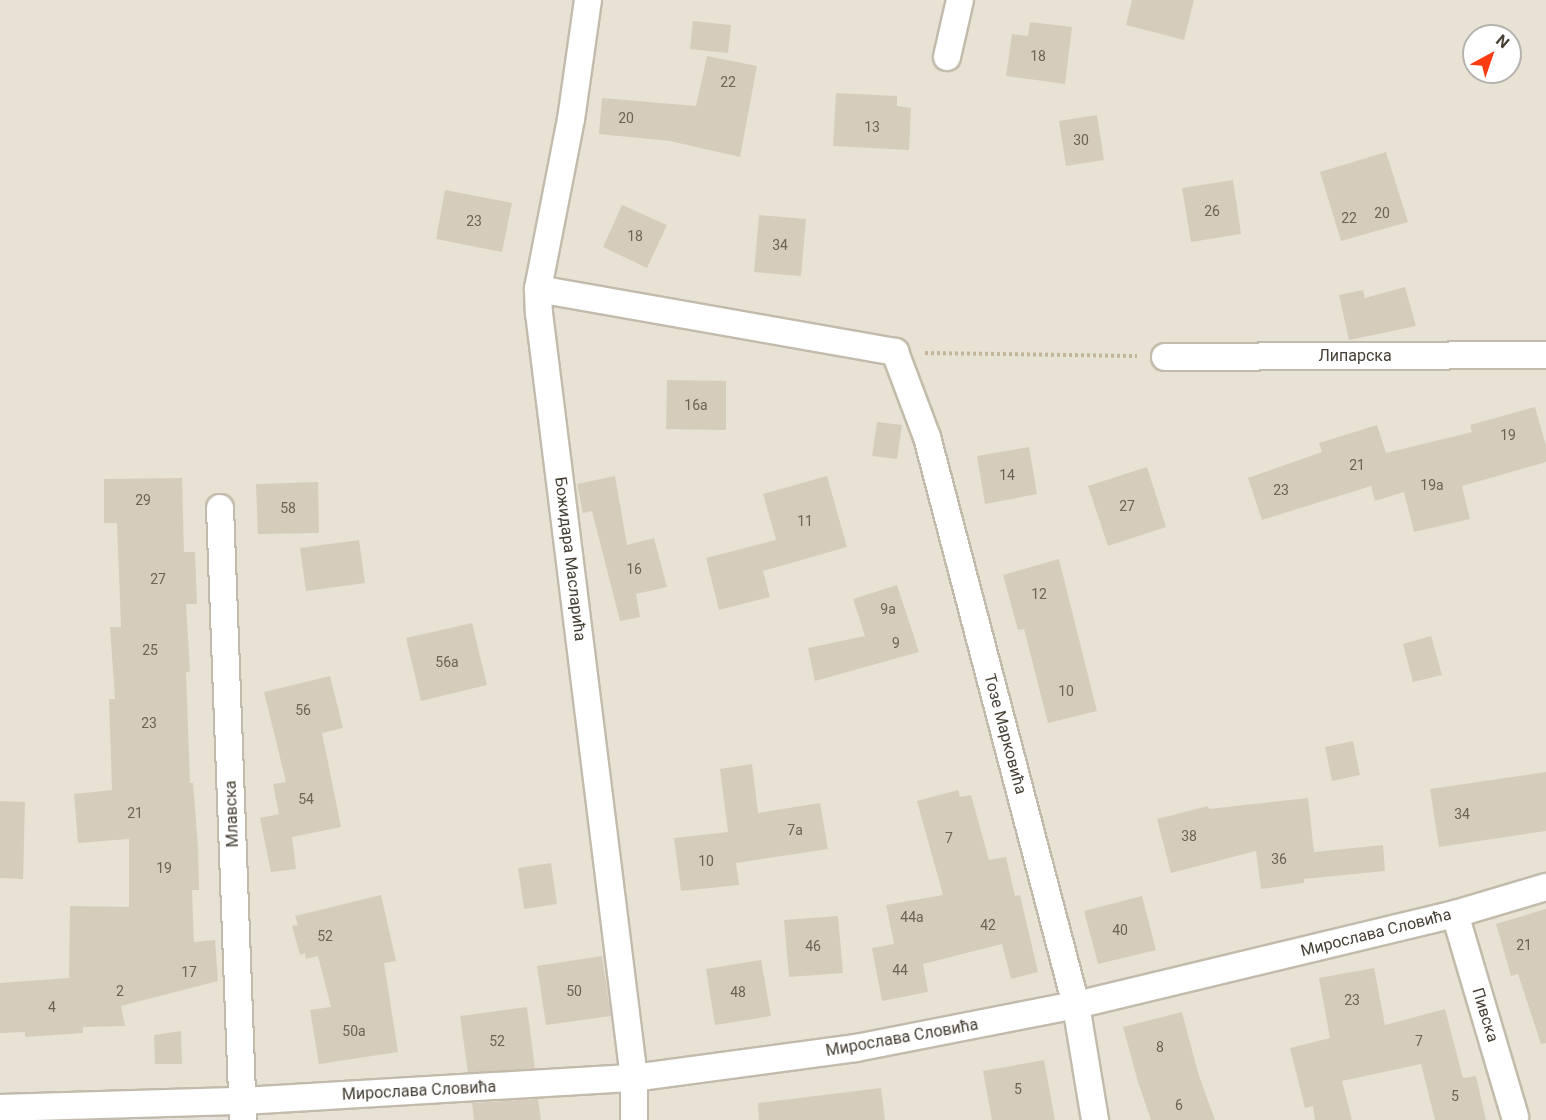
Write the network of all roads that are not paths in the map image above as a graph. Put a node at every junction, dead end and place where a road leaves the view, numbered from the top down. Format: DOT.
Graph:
graph roads {
  1 [pos="588,0"];
  2 [pos="960,0"];
  3 [pos="947,57"];
  4 [pos="538,289"];
  5 [pos="1546,355"];
  6 [pos="1165,357"];
  7 [pos="220,508"];
  8 [pos="1546,887"];
  9 [pos="1455,914"];
  10 [pos="1076,1005"];
  11 [pos="634,1078"];
  12 [pos="0,1108"];
  13 [pos="243,1111"];
  14 [pos="1515,1117"];
  15 [pos="634,1120"];
  16 [pos="1095,1120"];
  1 -- 4 [label="street, Божидара Масларића"];
  2 -- 3 [label="street"];
  4 -- 10 [label="street, Тозе Марковића"];
  4 -- 11 [label="street, Божидара Масларића"];
  5 -- 6 [label="street, Липарска"];
  7 -- 13 [label="street, Млавска"];
  8 -- 9 [label="street, Мирослава Словића"];
  9 -- 10 [label="street, Мирослава Словића"];
  9 -- 14 [label="street, Пивска"];
  10 -- 11 [label="street, Мирослава Словића"];
  10 -- 16 [label="street, Тозе Марковића"];
  11 -- 13 [label="street, Мирослава Словића"];
  11 -- 15 [label="street, Божидара Масларића"];
  12 -- 13 [label="street, Мирослава Словића"];
}
